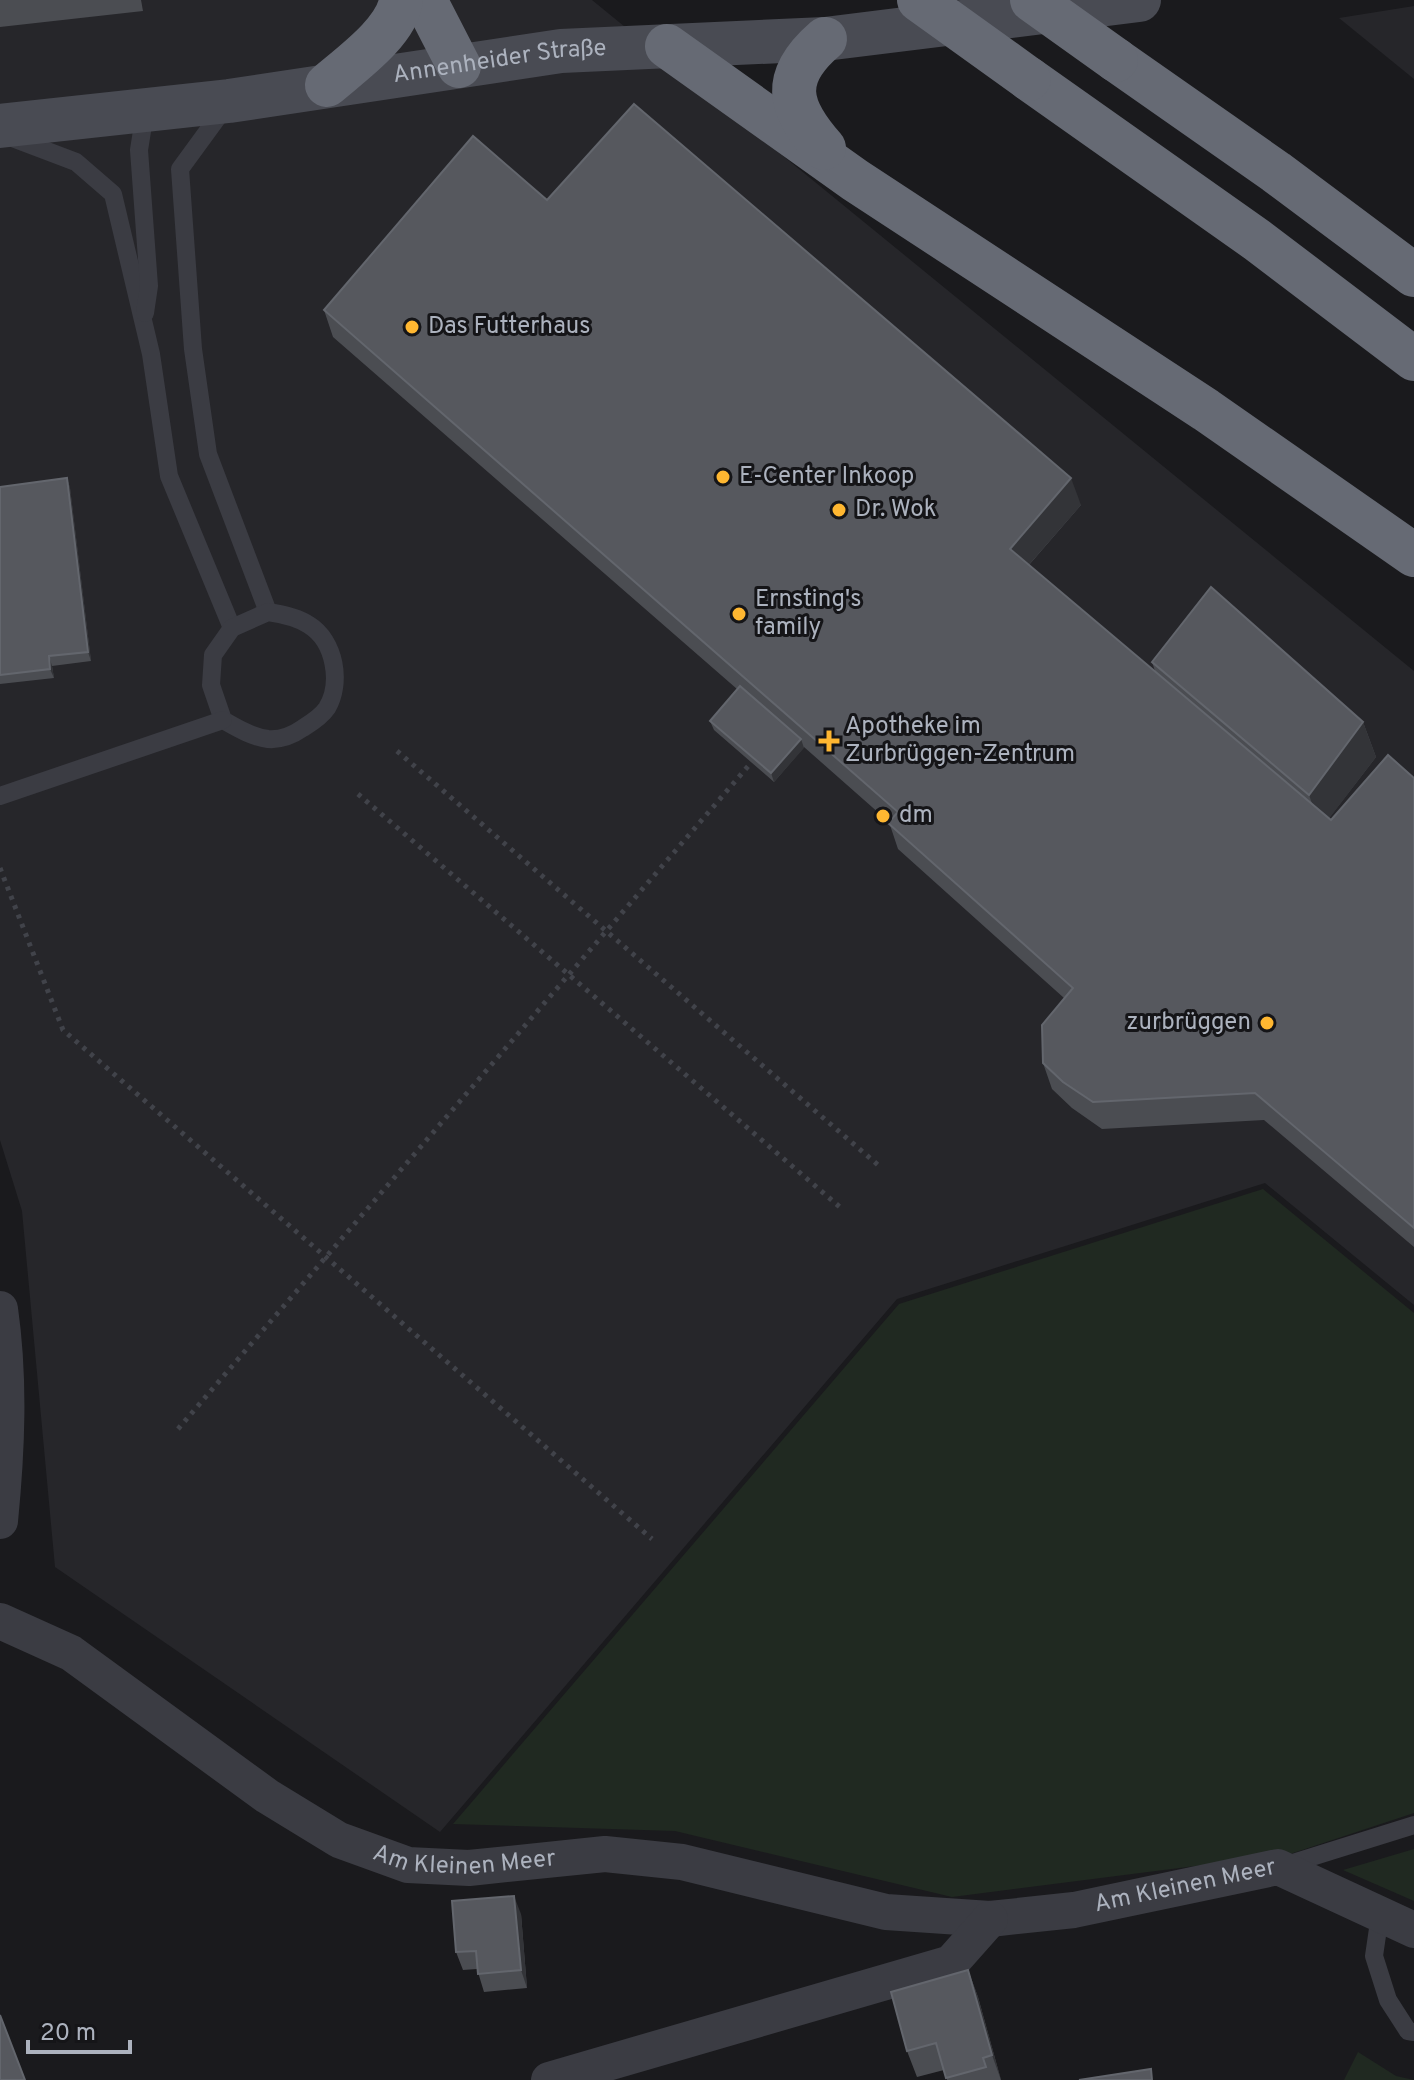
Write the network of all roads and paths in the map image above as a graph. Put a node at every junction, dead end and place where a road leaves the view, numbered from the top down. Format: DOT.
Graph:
graph roads {
  1 [pos="401,0"];
  2 [pos="425,0"];
  3 [pos="919,0"];
  4 [pos="1139,0"];
  5 [pos="1018,8"];
  6 [pos="825,39"];
  7 [pos="667,46"];
  8 [pos="459,66"];
  9 [pos="327,85"];
  10 [pos="229,101"];
  11 [pos="145,110"];
  12 [pos="0,126"];
  13 [pos="0,133"];
  14 [pos="855,180"];
  15 [pos="1414,275"];
  16 [pos="143,323"];
  17 [pos="1414,359"];
  18 [pos="1414,555"];
  19 [pos="268,612"];
  20 [pos="232,628"];
  21 [pos="223,720"];
  22 [pos="397,751"];
  23 [pos="750,764"];
  24 [pos="358,794"];
  25 [pos="4,795"];
  26 [pos="0,868"];
  27 [pos="607,932"];
  28 [pos="569,976"];
  29 [pos="878,1165"];
  30 [pos="841,1208"];
  31 [pos="326,1257"];
  32 [pos="0,1309"];
  33 [pos="3,1350"];
  34 [pos="178,1429"];
  35 [pos="0,1521"];
  36 [pos="652,1539"];
  37 [pos="0,1621"];
  38 [pos="1414,1825"];
  39 [pos="1278,1867"];
  40 [pos="1380,1915"];
  41 [pos="990,1919"];
  42 [pos="1414,1930"];
  43 [pos="1414,2032"];
  44 [pos="549,2080"];
  1 -- 9 [label="highway"];
  2 -- 8 [label="highway"];
  3 -- 17 [label="highway, bridge"];
  4 -- 5 [label="main road, Annenheider Straße"];
  5 -- 6 [label="main road, Annenheider Straße"];
  5 -- 15 [label="highway, bridge"];
  6 -- 7 [label="main road, Annenheider Straße"];
  6 -- 14 [label="highway"];
  7 -- 8 [label="main road, Annenheider Straße"];
  7 -- 14 [label="highway"];
  8 -- 9 [label="main road, Annenheider Straße"];
  9 -- 10 [label="main road, Annenheider Straße"];
  10 -- 11 [label="main road, Annenheider Straße"];
  10 -- 19 [label="lane"];
  11 -- 12 [label="main road, Annenheider Straße"];
  11 -- 16 [label="lane"];
  13 -- 16 [label="lane"];
  14 -- 18 [label="highway"];
  16 -- 20 [label="lane"];
  19 -- 20 [label="lane"];
  19 -- 21 [label="lane"];
  20 -- 21 [label="lane"];
  21 -- 25 [label="lane"];
  22 -- 27 [label="path"];
  23 -- 27 [label="path"];
  24 -- 28 [label="path"];
  26 -- 31 [label="path"];
  27 -- 28 [label="path"];
  27 -- 29 [label="path"];
  28 -- 30 [label="path"];
  28 -- 31 [label="path"];
  31 -- 34 [label="path"];
  31 -- 36 [label="path"];
  32 -- 33 [label="street"];
  33 -- 35 [label="street"];
  37 -- 41 [label="street, Am Kleinen Meer"];
  38 -- 39 [label="lane"];
  39 -- 40 [label="street, Am Kleinen Meer"];
  39 -- 41 [label="street, Am Kleinen Meer"];
  40 -- 42 [label="street, Am Kleinen Meer"];
  40 -- 43 [label="lane"];
  41 -- 44 [label="street"];
}
